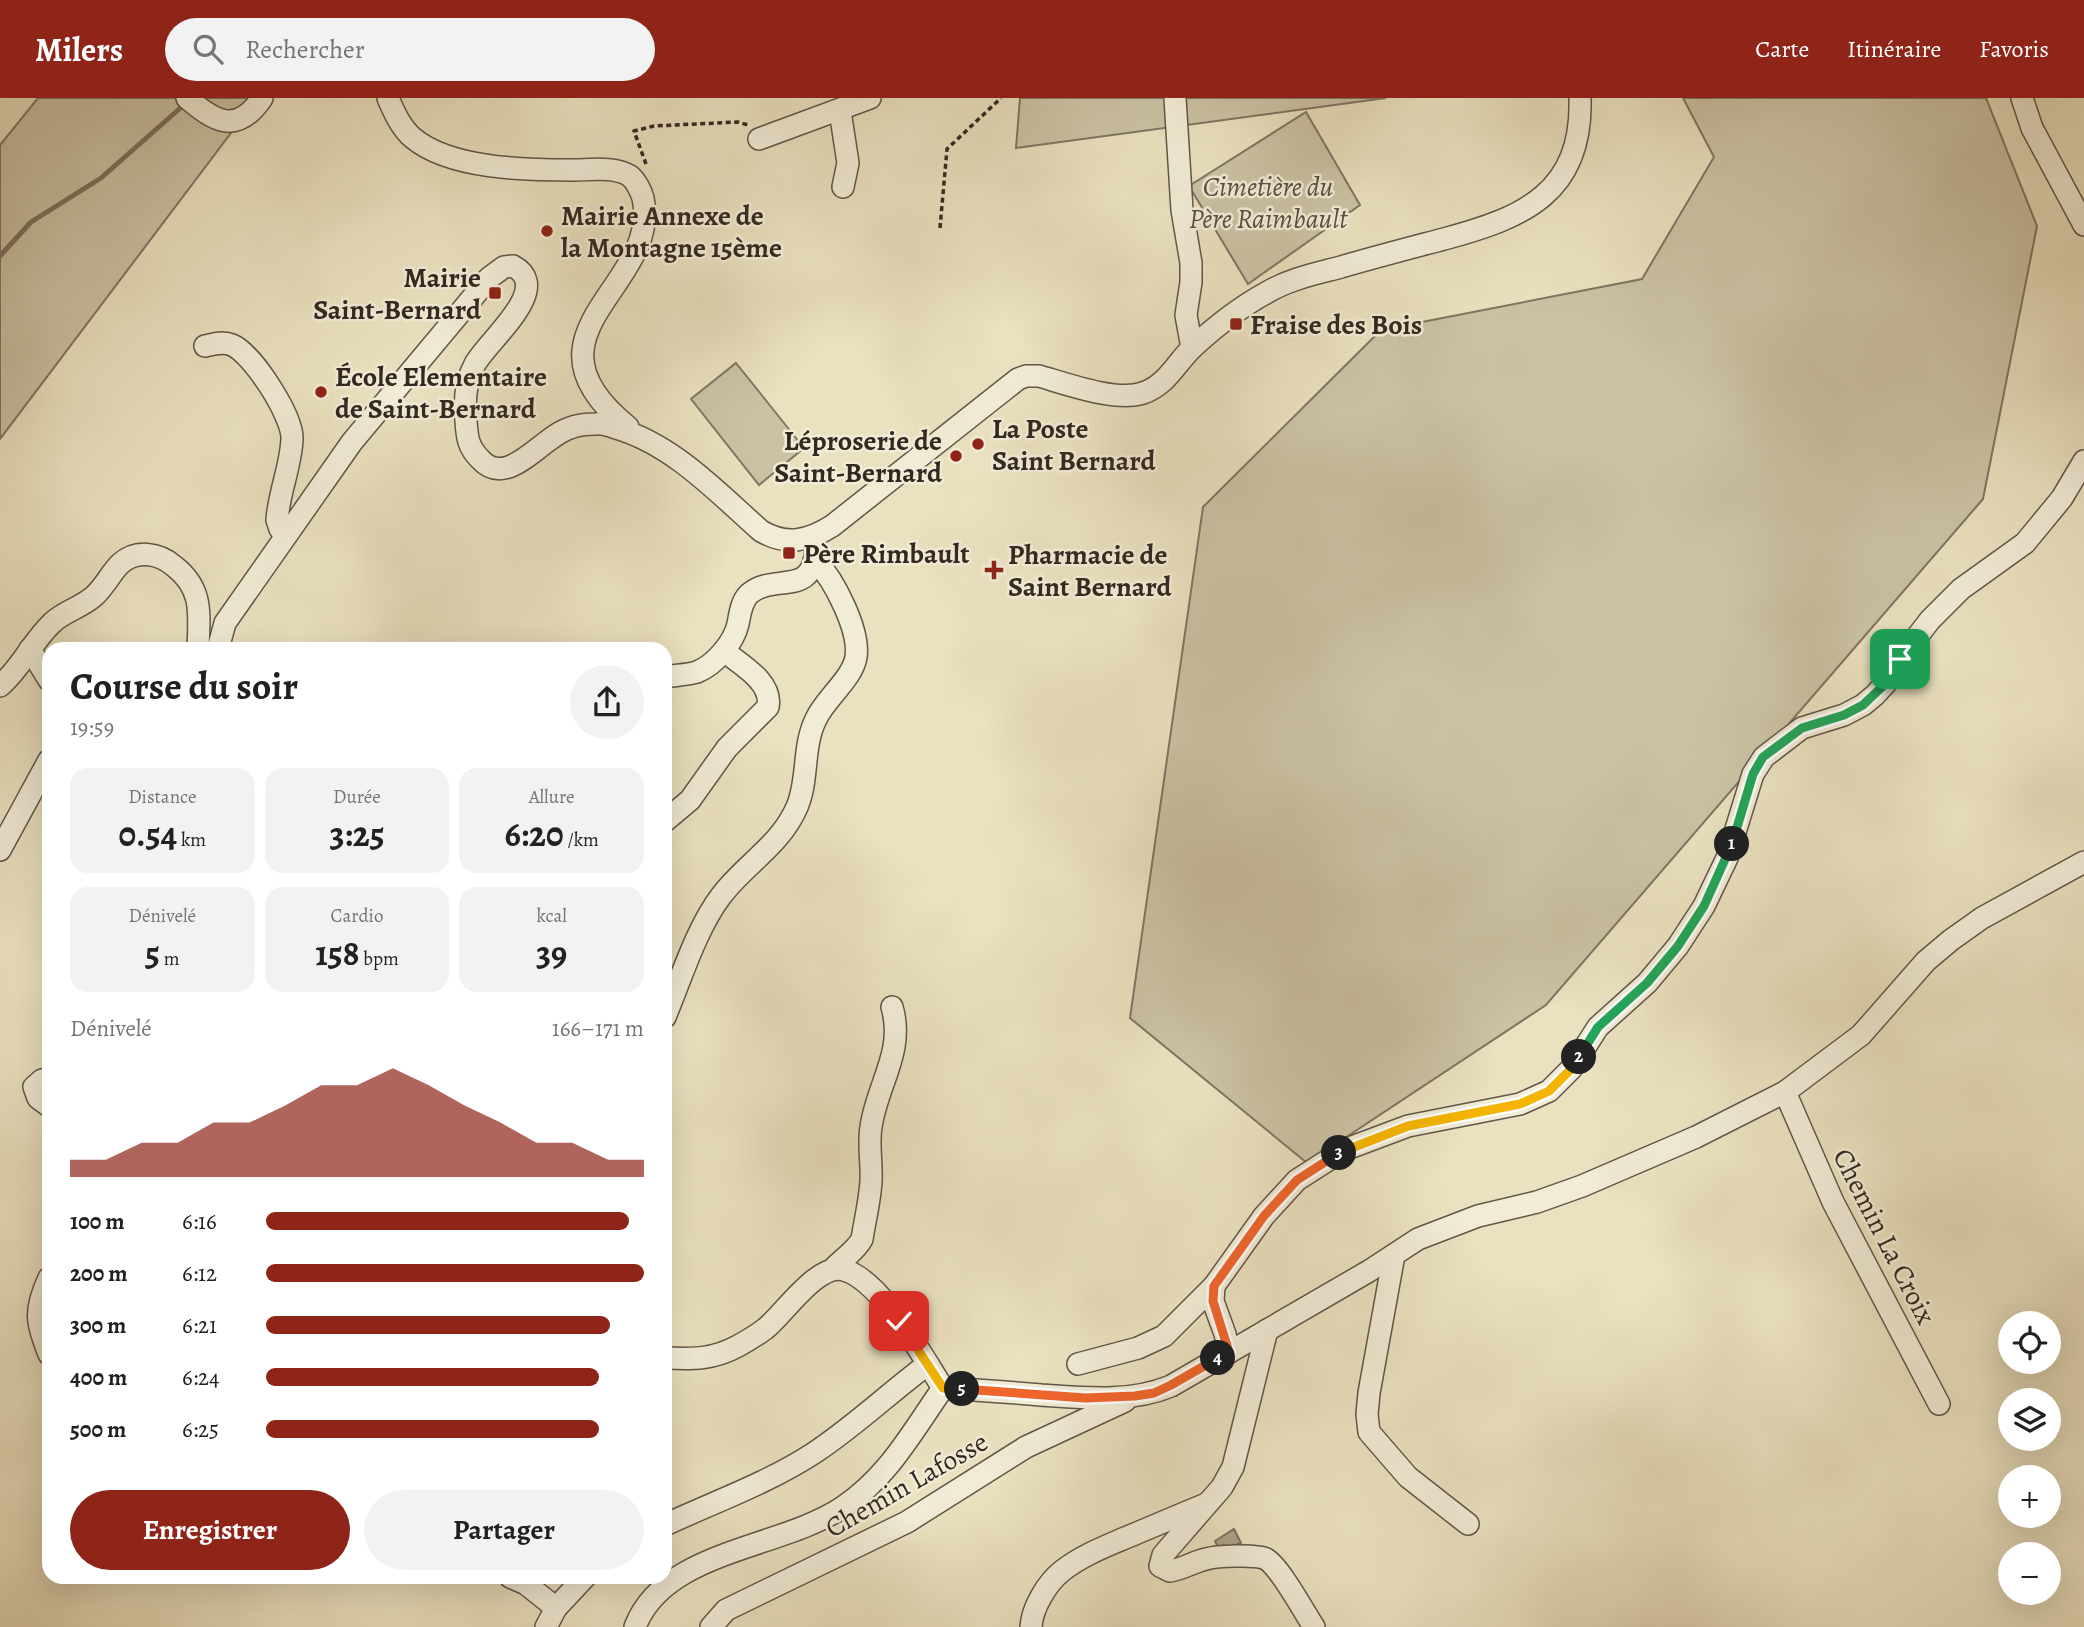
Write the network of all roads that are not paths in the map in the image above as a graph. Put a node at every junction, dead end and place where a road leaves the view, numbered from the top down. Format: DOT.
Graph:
graph roads {
  1 [pos="261,98"];
  2 [pos="388,98"];
  3 [pos="870,98"];
  4 [pos="1175,98"];
  5 [pos="1580,98"];
  6 [pos="2022,98"];
  7 [pos="193,103"];
  8 [pos="840,111"];
  9 [pos="759,139"];
  10 [pos="843,187"];
  11 [pos="2084,225"];
  12 [pos="205,346"];
  13 [pos="1192,348"];
  14 [pos="637,434"];
  15 [pos="2084,461"];
  16 [pos="286,535"];
  17 [pos="817,535"];
  18 [pos="816,561"];
  19 [pos="198,642"];
  20 [pos="220,642"];
  21 [pos="30,649"];
  22 [pos="724,651"];
  23 [pos="42,669"];
  24 [pos="672,676"];
  25 [pos="0,686"];
  26 [pos="42,773"];
  27 [pos="672,815"];
  28 [pos="0,850"];
  29 [pos="2084,862"];
  30 [pos="672,1001"];
  31 [pos="892,1007"];
  32 [pos="42,1080"];
  33 [pos="1785,1092"];
  34 [pos="42,1101"];
  35 [pos="1394,1255"];
  36 [pos="833,1269"];
  37 [pos="1214,1286"];
  38 [pos="42,1293"];
  39 [pos="1267,1330"];
  40 [pos="42,1336"];
  41 [pos="1229,1352"];
  42 [pos="672,1359"];
  43 [pos="928,1364"];
  44 [pos="1078,1364"];
  45 [pos="943,1388"];
  46 [pos="1135,1396"];
  47 [pos="1939,1404"];
  48 [pos="1208,1503"];
  49 [pos="672,1522"];
  50 [pos="1468,1524"];
  51 [pos="672,1580"];
  52 [pos="526,1584"];
  53 [pos="578,1584"];
  54 [pos="666,1584"];
  55 [pos="556,1608"];
  56 [pos="546,1627"];
  57 [pos="635,1627"];
  58 [pos="711,1627"];
  59 [pos="1031,1627"];
  60 [pos="1314,1627"];
  1 -- 7 [label="street"];
  2 -- 14 [label="street"];
  3 -- 8 [label="street"];
  4 -- 13 [label="street"];
  5 -- 13 [label="street"];
  6 -- 11 [label="street"];
  8 -- 9 [label="street"];
  8 -- 10 [label="street"];
  12 -- 16 [label="street"];
  13 -- 17 [label="street"];
  14 -- 16 [label="street"];
  14 -- 17 [label="street"];
  15 -- 37 [label="street"];
  16 -- 20 [label="street"];
  17 -- 18 [label="street"];
  18 -- 22 [label="street"];
  18 -- 30 [label="street"];
  19 -- 21 [label="street"];
  21 -- 23 [label="street"];
  21 -- 25 [label="street"];
  22 -- 24 [label="street"];
  22 -- 27 [label="street"];
  26 -- 28 [label="street"];
  29 -- 33 [label="street"];
  31 -- 36 [label="street"];
  32 -- 34 [label="street"];
  33 -- 35 [label="street"];
  33 -- 47 [label="street, Chemin La Croix"];
  35 -- 39 [label="street"];
  35 -- 50 [label="street"];
  36 -- 42 [label="street"];
  36 -- 43 [label="street"];
  37 -- 41 [label="street"];
  37 -- 44 [label="street"];
  38 -- 40 [label="street"];
  39 -- 41 [label="street"];
  39 -- 48 [label="street"];
  41 -- 46 [label="street"];
  43 -- 45 [label="street"];
  43 -- 49 [label="street"];
  45 -- 46 [label="street"];
  45 -- 51 [label="street"];
  46 -- 58 [label="street, Chemin Lafosse"];
  48 -- 59 [label="street"];
  48 -- 60 [label="street"];
  52 -- 55 [label="street"];
  53 -- 55 [label="street"];
  54 -- 57 [label="street"];
  55 -- 56 [label="street"];
}
